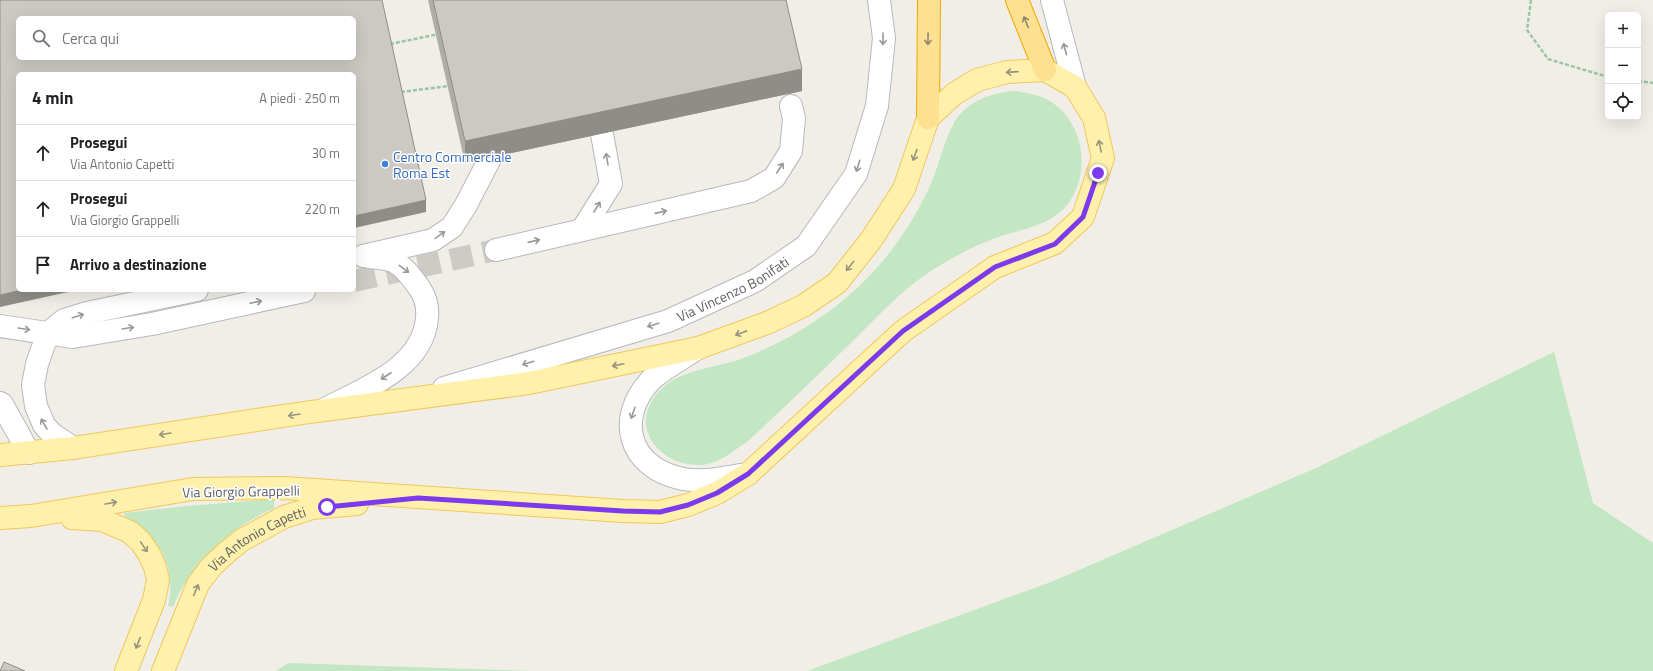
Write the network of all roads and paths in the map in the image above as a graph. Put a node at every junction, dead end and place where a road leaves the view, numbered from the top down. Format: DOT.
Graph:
graph roads {
  1 [pos="880,0"];
  2 [pos="929,0"];
  3 [pos="1017,0"];
  4 [pos="1052,0"];
  5 [pos="1531,0"];
  6 [pos="441,34"];
  7 [pos="390,44"];
  8 [pos="1045,70"];
  9 [pos="1605,76"];
  10 [pos="1641,81"];
  11 [pos="1653,83"];
  12 [pos="452,85"];
  13 [pos="1074,87"];
  14 [pos="400,92"];
  15 [pos="792,106"];
  16 [pos="928,118"];
  17 [pos="601,127"];
  18 [pos="531,136"];
  19 [pos="582,230"];
  20 [pos="496,250"];
  21 [pos="358,257"];
  22 [pos="187,292"];
  23 [pos="299,292"];
  24 [pos="0,326"];
  25 [pos="48,333"];
  26 [pos="698,348"];
  27 [pos="402,401"];
  28 [pos="1,403"];
  29 [pos="323,411"];
  30 [pos="74,448"];
  31 [pos="29,453"];
  32 [pos="0,455"];
  33 [pos="748,474"];
  34 [pos="418,498"];
  35 [pos="31,516"];
  36 [pos="0,518"];
  37 [pos="126,671"];
  38 [pos="163,671"];
  1 -- 27 [label="street, Via Vincenzo Bonifati, one-way"];
  2 -- 16 [label="highway, one-way"];
  8 -- 3 [label="highway, one-way"];
  13 -- 4 [label="street, one-way"];
  5 -- 9 [label="path"];
  6 -- 7 [label="path"];
  8 -- 13 [label="main road"];
  8 -- 16 [label="main road, one-way"];
  10 -- 11 [label="path"];
  12 -- 14 [label="path"];
  33 -- 13 [label="main road, Via Giorgio Grappelli, one-way"];
  19 -- 15 [label="street, one-way"];
  16 -- 26 [label="main road, one-way"];
  19 -- 17 [label="street, one-way"];
  21 -- 18 [label="street, one-way"];
  20 -- 19 [label="street, one-way"];
  21 -- 29 [label="street, one-way"];
  25 -- 22 [label="street, one-way"];
  25 -- 23 [label="street, one-way"];
  24 -- 25 [label="street, one-way"];
  30 -- 25 [label="street, one-way"];
  26 -- 27 [label="main road, one-way"];
  26 -- 33 [label="street, one-way"];
  27 -- 29 [label="main road"];
  28 -- 31 [label="street"];
  29 -- 30 [label="main road, one-way"];
  30 -- 31 [label="main road"];
  31 -- 32 [label="main road"];
  33 -- 34 [label="main road, Via Giorgio Grappelli"];
  35 -- 34 [label="main road, Via Giorgio Grappelli, one-way"];
  38 -- 34 [label="main road, Via Antonio Capetti, one-way"];
  35 -- 36 [label="main road, Via Giorgio Grappelli"];
  35 -- 37 [label="main road, one-way"];
}
